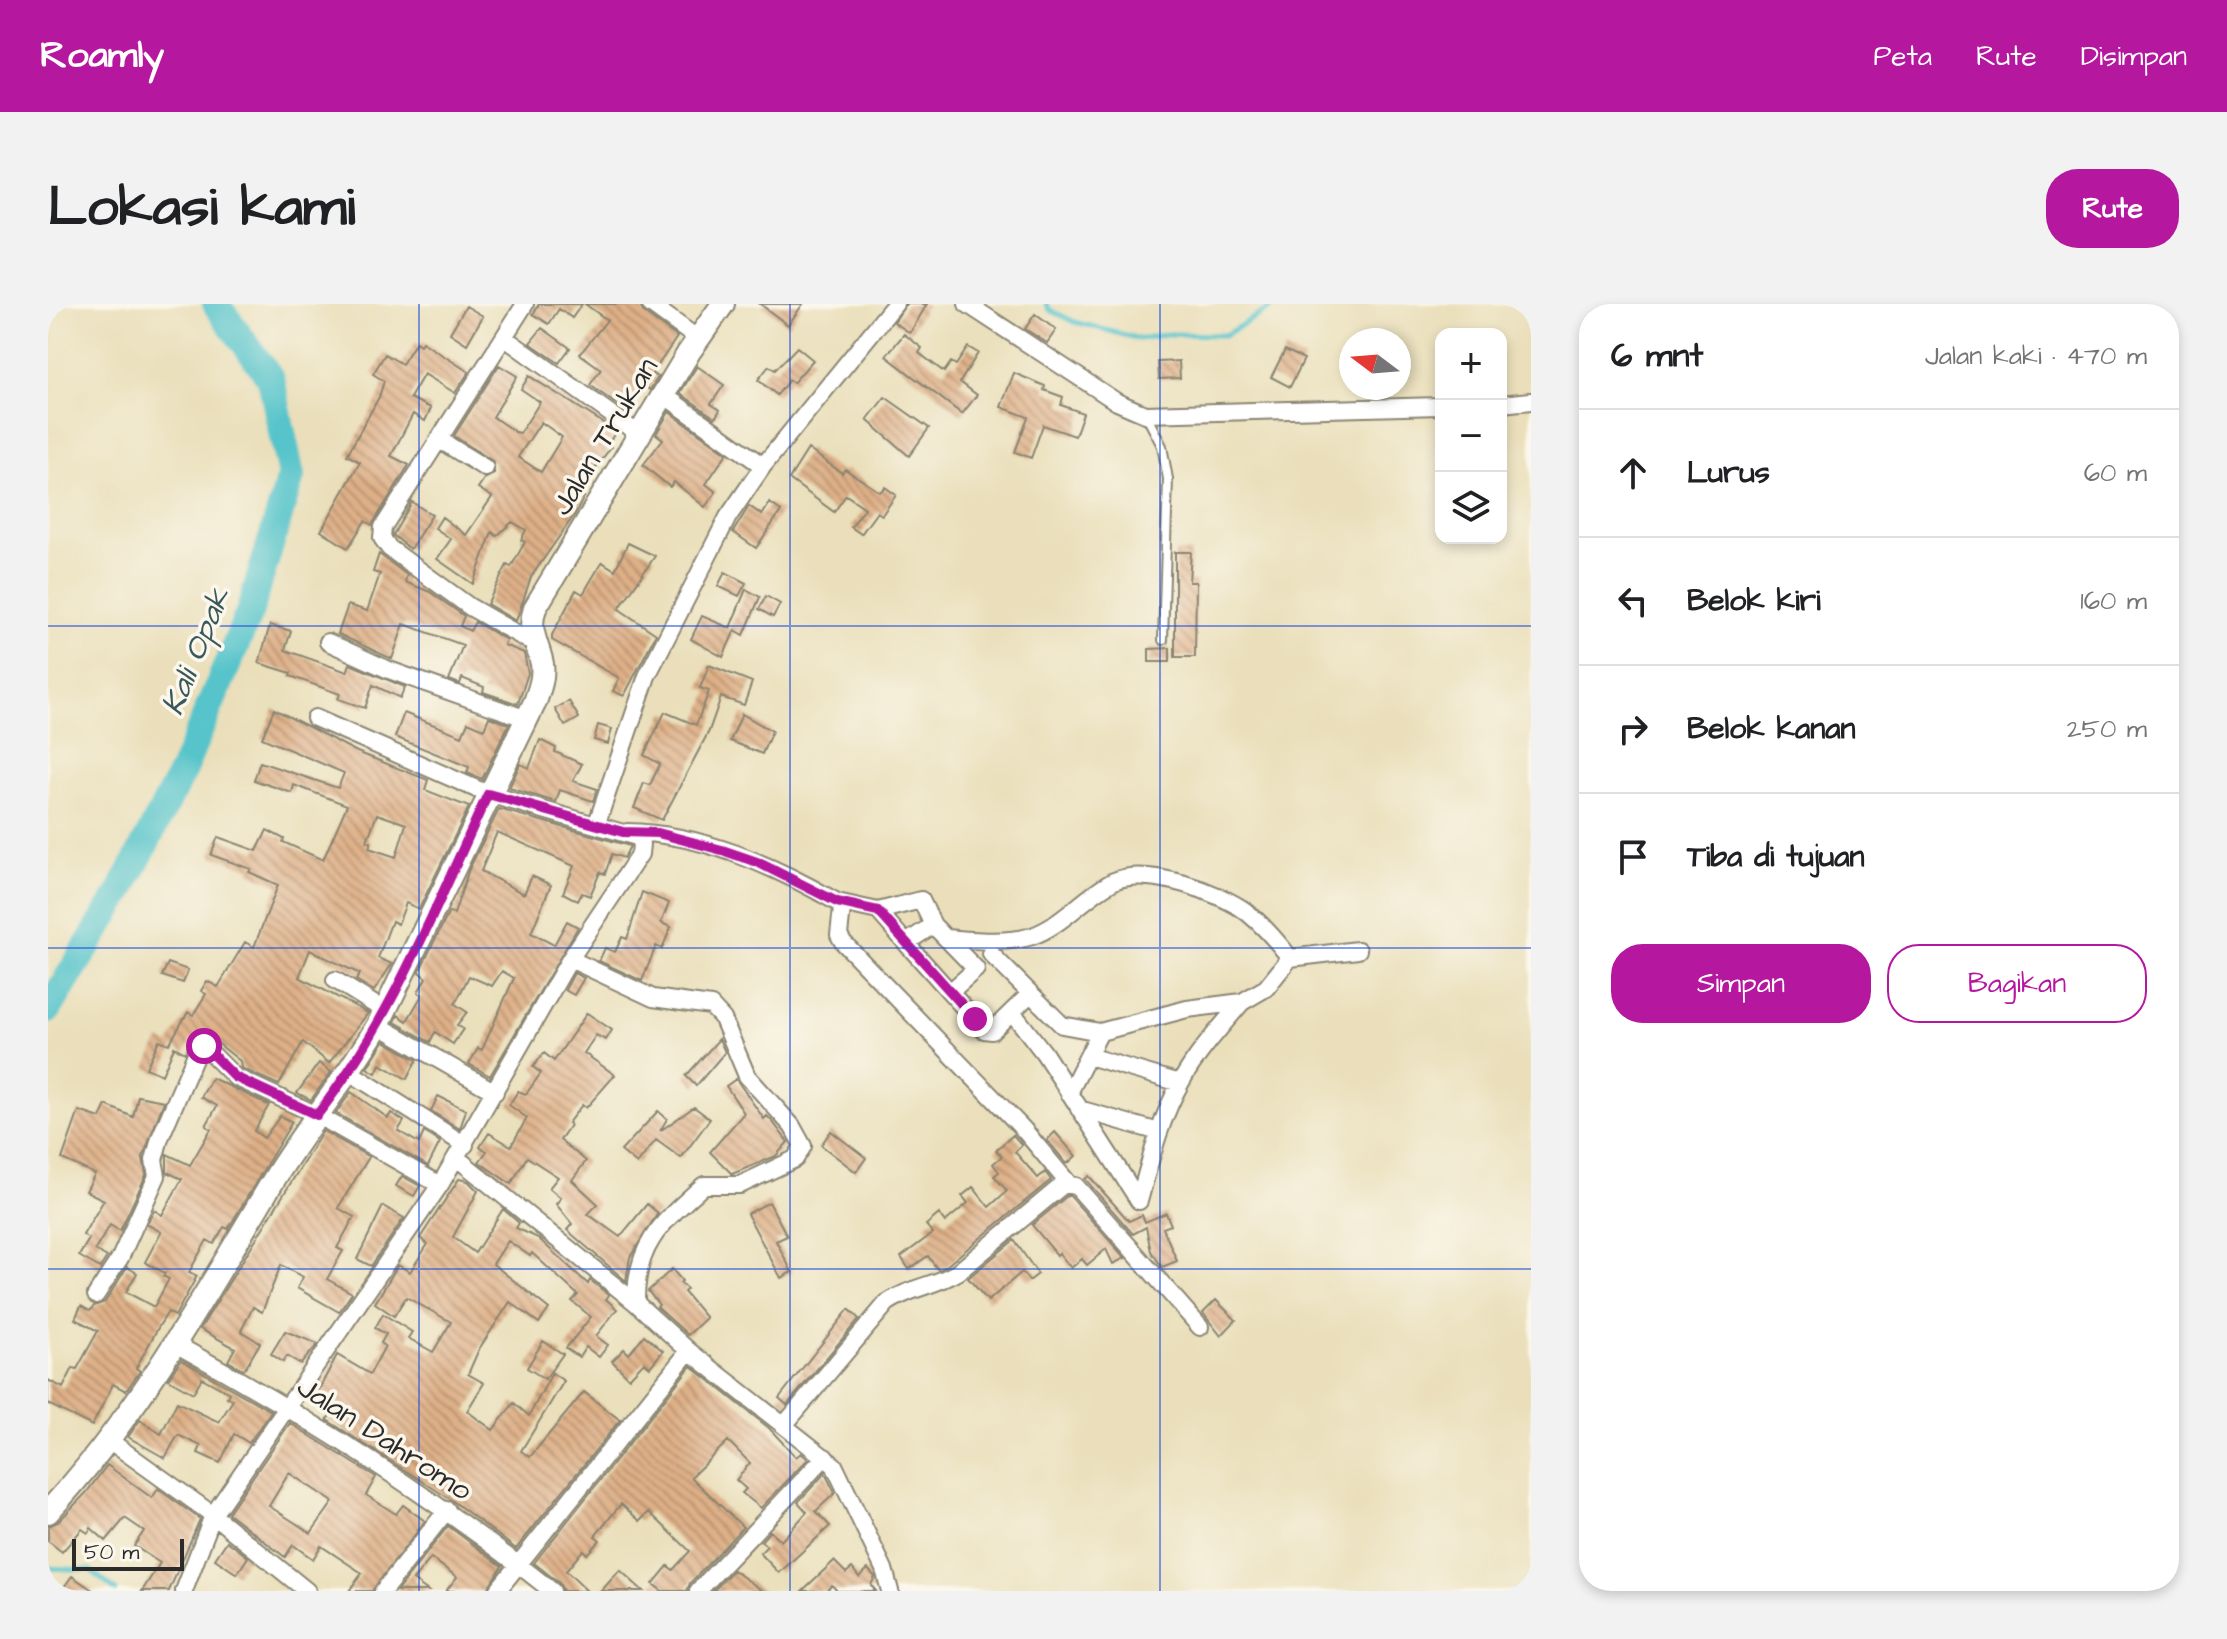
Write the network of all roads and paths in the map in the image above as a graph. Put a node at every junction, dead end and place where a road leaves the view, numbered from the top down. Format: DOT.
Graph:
graph roads {
  1 [pos="525,304"];
  2 [pos="650,304"];
  3 [pos="723,304"];
  4 [pos="895,304"];
  5 [pos="967,304"];
  6 [pos="505,338"];
  7 [pos="698,339"];
  8 [pos="664,395"];
  9 [pos="1531,401"];
  10 [pos="1507,403"];
  11 [pos="1435,406"];
  12 [pos="1145,414"];
  13 [pos="640,435"];
  14 [pos="440,440"];
  15 [pos="763,466"];
  16 [pos="485,468"];
  17 [pos="1163,640"];
  18 [pos="328,642"];
  19 [pos="533,643"];
  20 [pos="315,718"];
  21 [pos="527,719"];
  22 [pos="488,794"];
  23 [pos="597,823"];
  24 [pos="623,832"];
  25 [pos="837,902"];
  26 [pos="878,911"];
  27 [pos="933,925"];
  28 [pos="946,938"];
  29 [pos="1007,938"];
  30 [pos="906,943"];
  31 [pos="1358,950"];
  32 [pos="991,954"];
  33 [pos="1290,958"];
  34 [pos="570,959"];
  35 [pos="976,969"];
  36 [pos="335,980"];
  37 [pos="950,992"];
  38 [pos="1029,995"];
  39 [pos="1242,1002"];
  40 [pos="1012,1012"];
  41 [pos="381,1018"];
  42 [pos="1100,1032"];
  43 [pos="1088,1056"];
  44 [pos="351,1073"];
  45 [pos="1180,1083"];
  46 [pos="495,1092"];
  47 [pos="1069,1093"];
  48 [pos="317,1115"];
  49 [pos="1094,1121"];
  50 [pos="1159,1132"];
  51 [pos="461,1151"];
  52 [pos="1069,1184"];
  53 [pos="440,1185"];
  54 [pos="96,1295"];
  55 [pos="636,1303"];
  56 [pos="1200,1327"];
  57 [pos="177,1345"];
  58 [pos="689,1351"];
  59 [pos="287,1405"];
  60 [pos="785,1424"];
  61 [pos="110,1441"];
  62 [pos="825,1457"];
  63 [pos="447,1510"];
  64 [pos="48,1512"];
  65 [pos="213,1515"];
  66 [pos="518,1564"];
  67 [pos="184,1591"];
  68 [pos="307,1591"];
  69 [pos="383,1591"];
  70 [pos="497,1591"];
  71 [pos="552,1591"];
  72 [pos="698,1591"];
  73 [pos="890,1591"];
  1 -- 6 [label="street"];
  2 -- 7 [label="street"];
  3 -- 7 [label="street, Jalan Trukan"];
  4 -- 15 [label="street"];
  5 -- 12 [label="street"];
  6 -- 13 [label="street"];
  6 -- 14 [label="street"];
  7 -- 8 [label="street, Jalan Trukan"];
  8 -- 13 [label="street, Jalan Trukan"];
  8 -- 15 [label="street"];
  9 -- 10 [label="street"];
  11 -- 12 [label="street"];
  12 -- 17 [label="lane"];
  13 -- 19 [label="street, Jalan Trukan"];
  14 -- 16 [label="street"];
  14 -- 19 [label="street"];
  15 -- 23 [label="street"];
  18 -- 21 [label="street"];
  19 -- 21 [label="street"];
  20 -- 22 [label="street"];
  21 -- 22 [label="street"];
  22 -- 23 [label="street"];
  22 -- 41 [label="street"];
  23 -- 24 [label="street"];
  24 -- 25 [label="street"];
  24 -- 34 [label="street"];
  25 -- 26 [label="street"];
  25 -- 52 [label="street"];
  26 -- 27 [label="street"];
  26 -- 30 [label="street"];
  27 -- 28 [label="street"];
  27 -- 30 [label="street"];
  28 -- 29 [label="street"];
  28 -- 35 [label="street"];
  29 -- 32 [label="street"];
  29 -- 33 [label="street"];
  30 -- 37 [label="street"];
  31 -- 33 [label="street"];
  32 -- 35 [label="street"];
  32 -- 38 [label="street"];
  33 -- 39 [label="street"];
  34 -- 46 [label="street"];
  34 -- 55 [label="street"];
  35 -- 37 [label="street"];
  36 -- 41 [label="street"];
  37 -- 40 [label="street"];
  38 -- 40 [label="street"];
  38 -- 42 [label="street"];
  39 -- 42 [label="street"];
  39 -- 45 [label="street"];
  40 -- 47 [label="street"];
  41 -- 44 [label="street"];
  41 -- 46 [label="street"];
  42 -- 43 [label="street"];
  43 -- 45 [label="street"];
  43 -- 47 [label="street"];
  44 -- 48 [label="street"];
  44 -- 51 [label="street"];
  45 -- 50 [label="street"];
  46 -- 51 [label="street"];
  47 -- 49 [label="street"];
  48 -- 53 [label="street"];
  48 -- 54 [label="street"];
  48 -- 57 [label="street"];
  49 -- 50 [label="street"];
  49 -- 50 [label="street"];
  51 -- 53 [label="street"];
  51 -- 55 [label="street"];
  52 -- 56 [label="street"];
  52 -- 60 [label="street"];
  53 -- 59 [label="street"];
  55 -- 58 [label="street"];
  57 -- 59 [label="street, Jalan Dahromo"];
  57 -- 61 [label="street"];
  58 -- 60 [label="street"];
  58 -- 66 [label="street"];
  59 -- 63 [label="street, Jalan Dahromo"];
  59 -- 65 [label="street"];
  60 -- 62 [label="street"];
  61 -- 64 [label="street"];
  61 -- 65 [label="street"];
  62 -- 72 [label="street"];
  62 -- 73 [label="street"];
  63 -- 66 [label="street, Jalan Dahromo"];
  63 -- 69 [label="street"];
  65 -- 67 [label="street"];
  65 -- 68 [label="street"];
  66 -- 70 [label="street"];
  66 -- 71 [label="street, Jalan Dahromo"];
}
